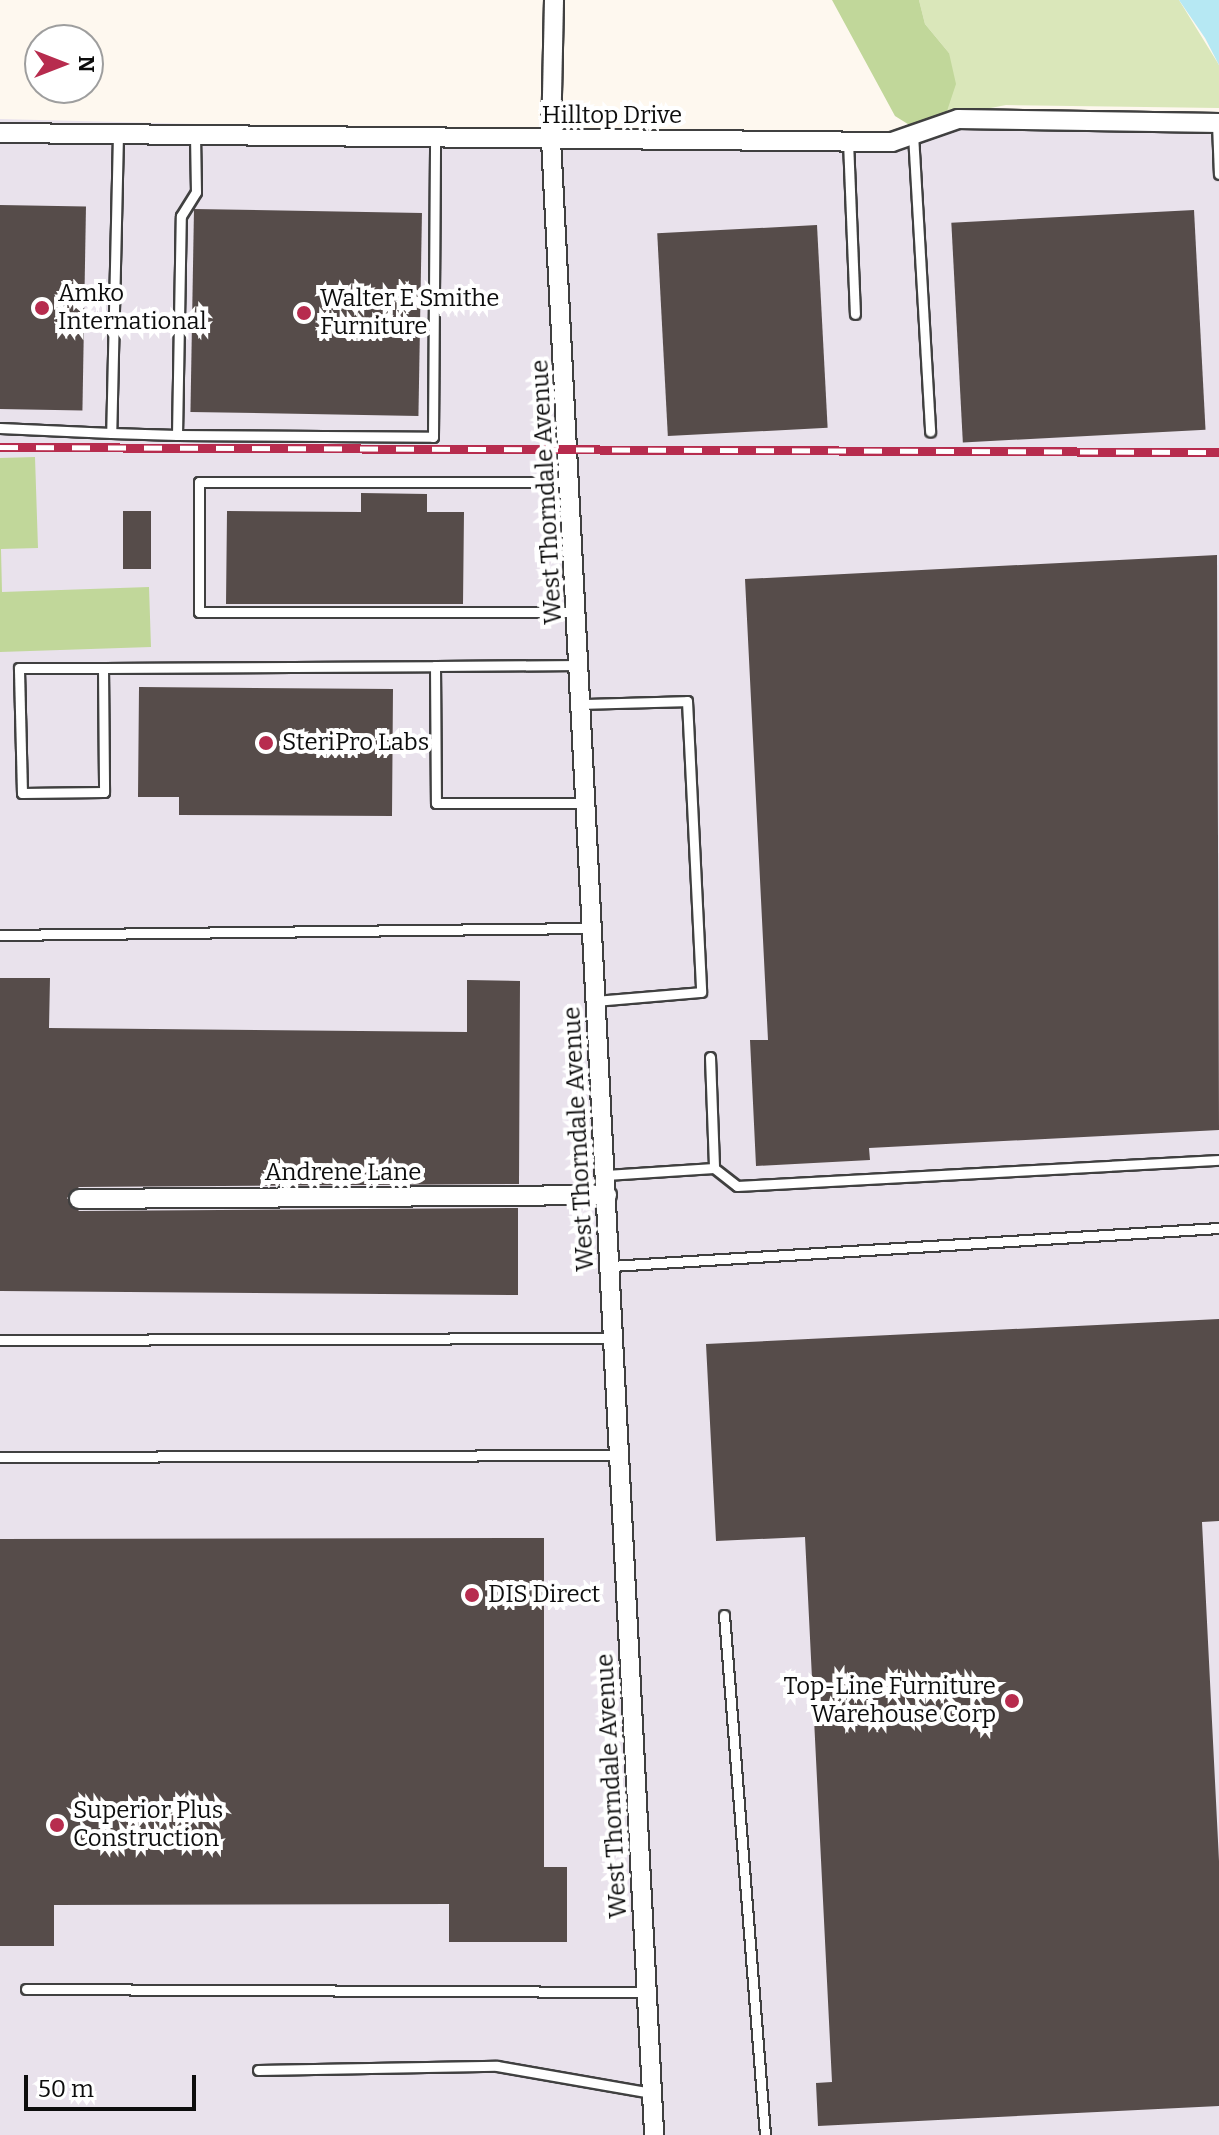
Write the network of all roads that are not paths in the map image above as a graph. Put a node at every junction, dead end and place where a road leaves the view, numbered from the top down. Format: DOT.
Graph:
graph roads {
  1 [pos="554,0"];
  2 [pos="1218,123"];
  3 [pos="0,133"];
  4 [pos="118,134"];
  5 [pos="913,134"];
  6 [pos="195,136"];
  7 [pos="435,139"];
  8 [pos="551,140"];
  9 [pos="848,141"];
  10 [pos="1219,174"];
  11 [pos="855,314"];
  12 [pos="0,428"];
  13 [pos="930,432"];
  14 [pos="111,433"];
  15 [pos="177,435"];
  16 [pos="572,482"];
  17 [pos="577,612"];
  18 [pos="580,665"];
  19 [pos="435,666"];
  20 [pos="103,668"];
  21 [pos="582,704"];
  22 [pos="586,803"];
  23 [pos="592,928"];
  24 [pos="0,935"];
  25 [pos="596,1001"];
  26 [pos="710,1057"];
  27 [pos="1219,1160"];
  28 [pos="714,1168"];
  29 [pos="606,1175"];
  30 [pos="607,1195"];
  31 [pos="79,1199"];
  32 [pos="1219,1228"];
  33 [pos="611,1266"];
  34 [pos="614,1338"];
  35 [pos="0,1340"];
  36 [pos="620,1455"];
  37 [pos="0,1457"];
  38 [pos="724,1615"];
  39 [pos="26,1989"];
  40 [pos="647,1992"];
  41 [pos="258,2070"];
  42 [pos="652,2093"];
  43 [pos="654,2135"];
  44 [pos="765,2135"];
  1 -- 8 [label="street, West Thorndale Avenue"];
  2 -- 5 [label="street, Hilltop Drive"];
  2 -- 10 [label="lane"];
  3 -- 4 [label="street, Hilltop Drive"];
  4 -- 6 [label="street, Hilltop Drive"];
  4 -- 14 [label="lane"];
  5 -- 9 [label="street, Hilltop Drive"];
  5 -- 13 [label="lane"];
  6 -- 7 [label="street, Hilltop Drive"];
  6 -- 15 [label="lane"];
  7 -- 8 [label="street, Hilltop Drive"];
  7 -- 15 [label="lane"];
  8 -- 9 [label="street, Hilltop Drive"];
  8 -- 16 [label="street, West Thorndale Avenue"];
  9 -- 11 [label="lane"];
  12 -- 14 [label="lane"];
  14 -- 15 [label="lane"];
  16 -- 17 [label="street, West Thorndale Avenue"];
  16 -- 17 [label="lane"];
  17 -- 18 [label="street, West Thorndale Avenue"];
  18 -- 19 [label="lane"];
  18 -- 21 [label="street, West Thorndale Avenue"];
  19 -- 20 [label="lane"];
  19 -- 22 [label="lane"];
  20 -- 20 [label="lane"];
  21 -- 22 [label="street, West Thorndale Avenue"];
  21 -- 25 [label="lane"];
  22 -- 23 [label="street, West Thorndale Avenue"];
  23 -- 24 [label="lane"];
  23 -- 25 [label="street, West Thorndale Avenue"];
  25 -- 29 [label="street, West Thorndale Avenue"];
  26 -- 28 [label="lane"];
  27 -- 28 [label="lane"];
  28 -- 29 [label="lane"];
  29 -- 30 [label="street, West Thorndale Avenue"];
  30 -- 31 [label="street, Andrene Lane"];
  30 -- 33 [label="street, West Thorndale Avenue"];
  32 -- 33 [label="lane"];
  33 -- 34 [label="street, West Thorndale Avenue"];
  34 -- 35 [label="lane"];
  34 -- 36 [label="street, West Thorndale Avenue"];
  36 -- 37 [label="lane"];
  36 -- 40 [label="street, West Thorndale Avenue"];
  38 -- 44 [label="lane"];
  39 -- 40 [label="lane"];
  40 -- 42 [label="street, West Thorndale Avenue"];
  41 -- 42 [label="lane"];
  42 -- 43 [label="street, West Thorndale Avenue"];
}
